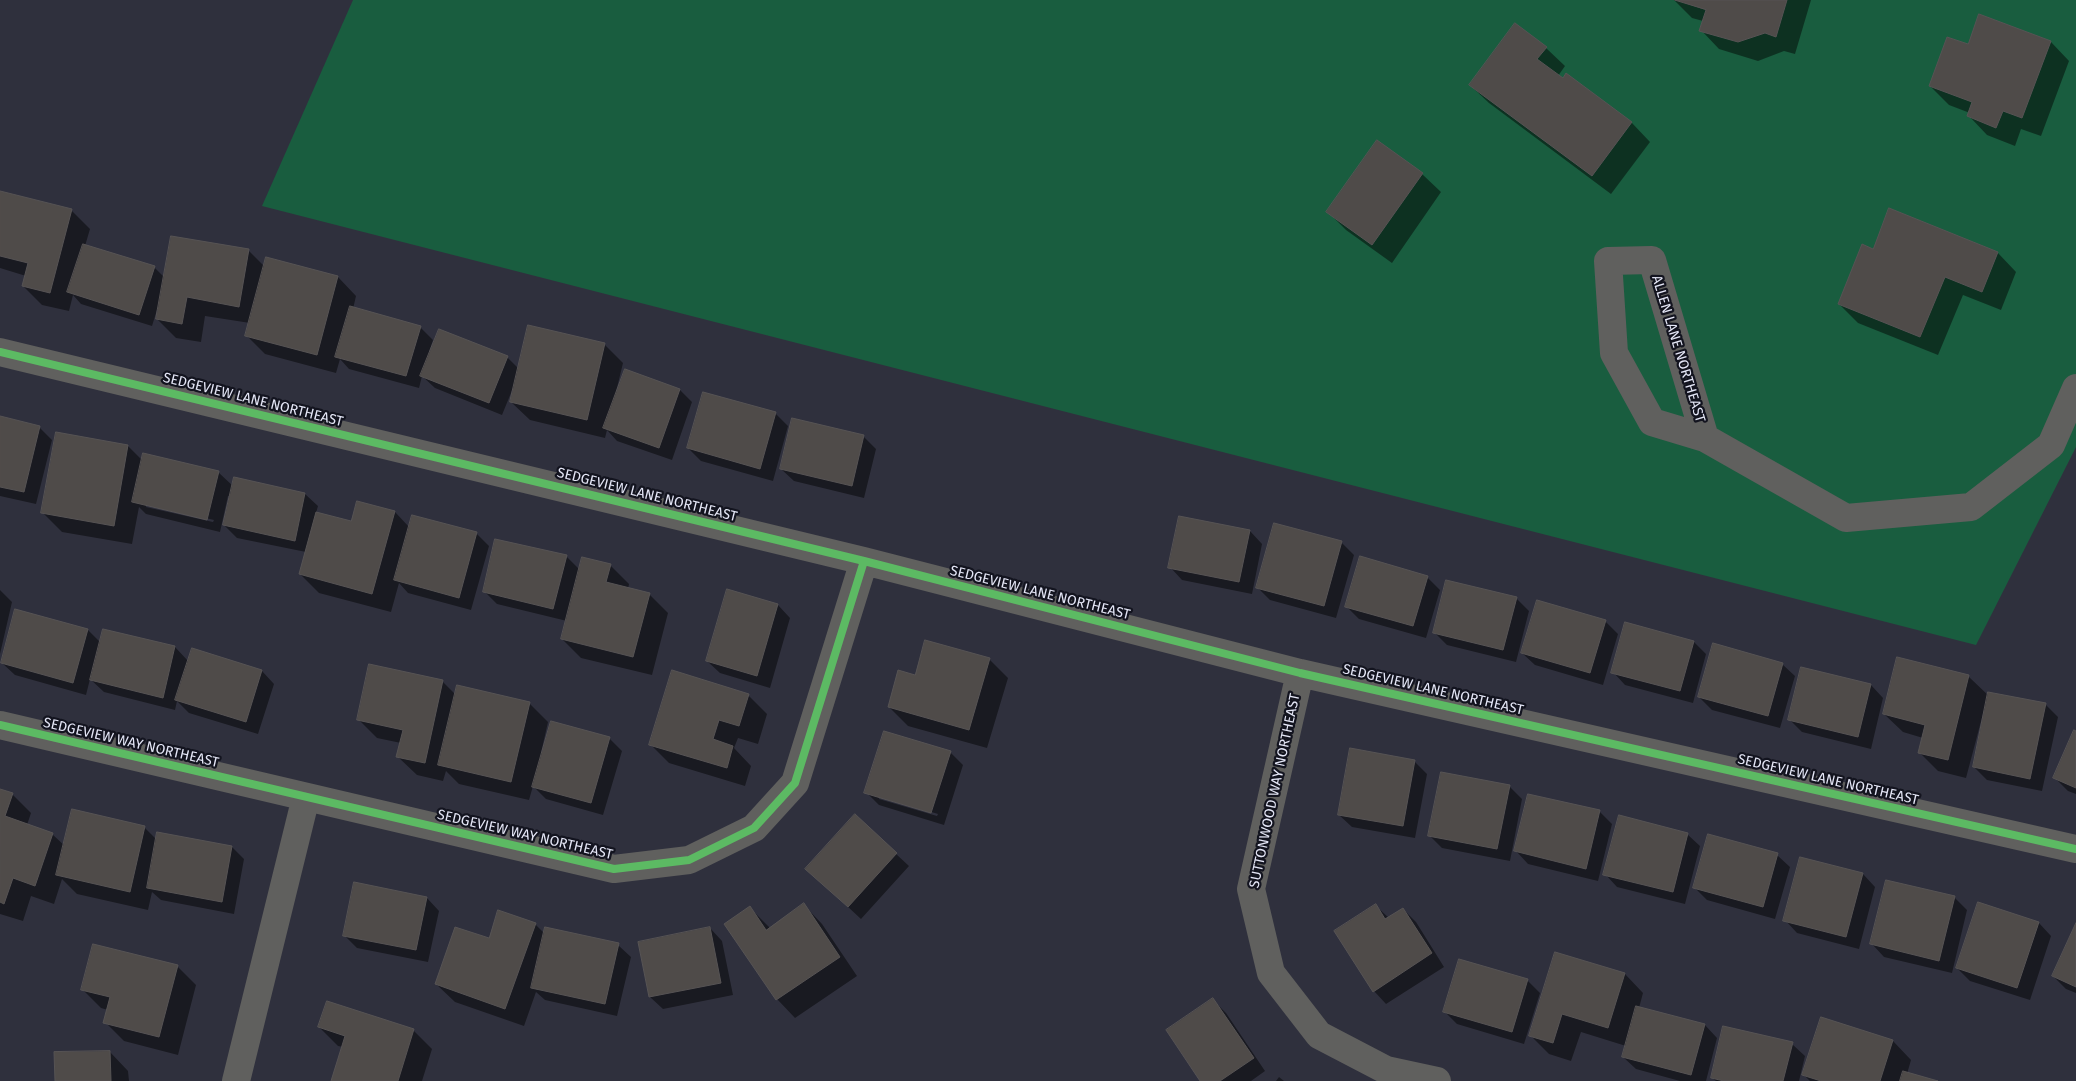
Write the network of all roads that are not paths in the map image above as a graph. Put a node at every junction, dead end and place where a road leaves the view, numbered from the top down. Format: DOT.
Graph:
graph roads {
  1 [pos="0,352"];
  2 [pos="2076,388"];
  3 [pos="1705,438"];
  4 [pos="864,560"];
  5 [pos="1300,673"];
  6 [pos="0,725"];
  7 [pos="306,796"];
  8 [pos="2076,849"];
  9 [pos="236,1081"];
  10 [pos="1436,1081"];
  1 -- 4 [label="street, SEDGEVIEW LANE NORTHEAST"];
  2 -- 3 [label="street, ALLEN LANE NORTHEAST"];
  3 -- 3 [label="street, ALLEN LANE NORTHEAST"];
  4 -- 5 [label="street, SEDGEVIEW LANE NORTHEAST"];
  4 -- 7 [label="street, SEDGEVIEW WAY NORTHEAST"];
  5 -- 8 [label="street, SEDGEVIEW LANE NORTHEAST"];
  5 -- 10 [label="street, SUTTONWOOD WAY NORTHEAST"];
  6 -- 7 [label="street, SEDGEVIEW WAY NORTHEAST"];
  7 -- 9 [label="street"];
}
